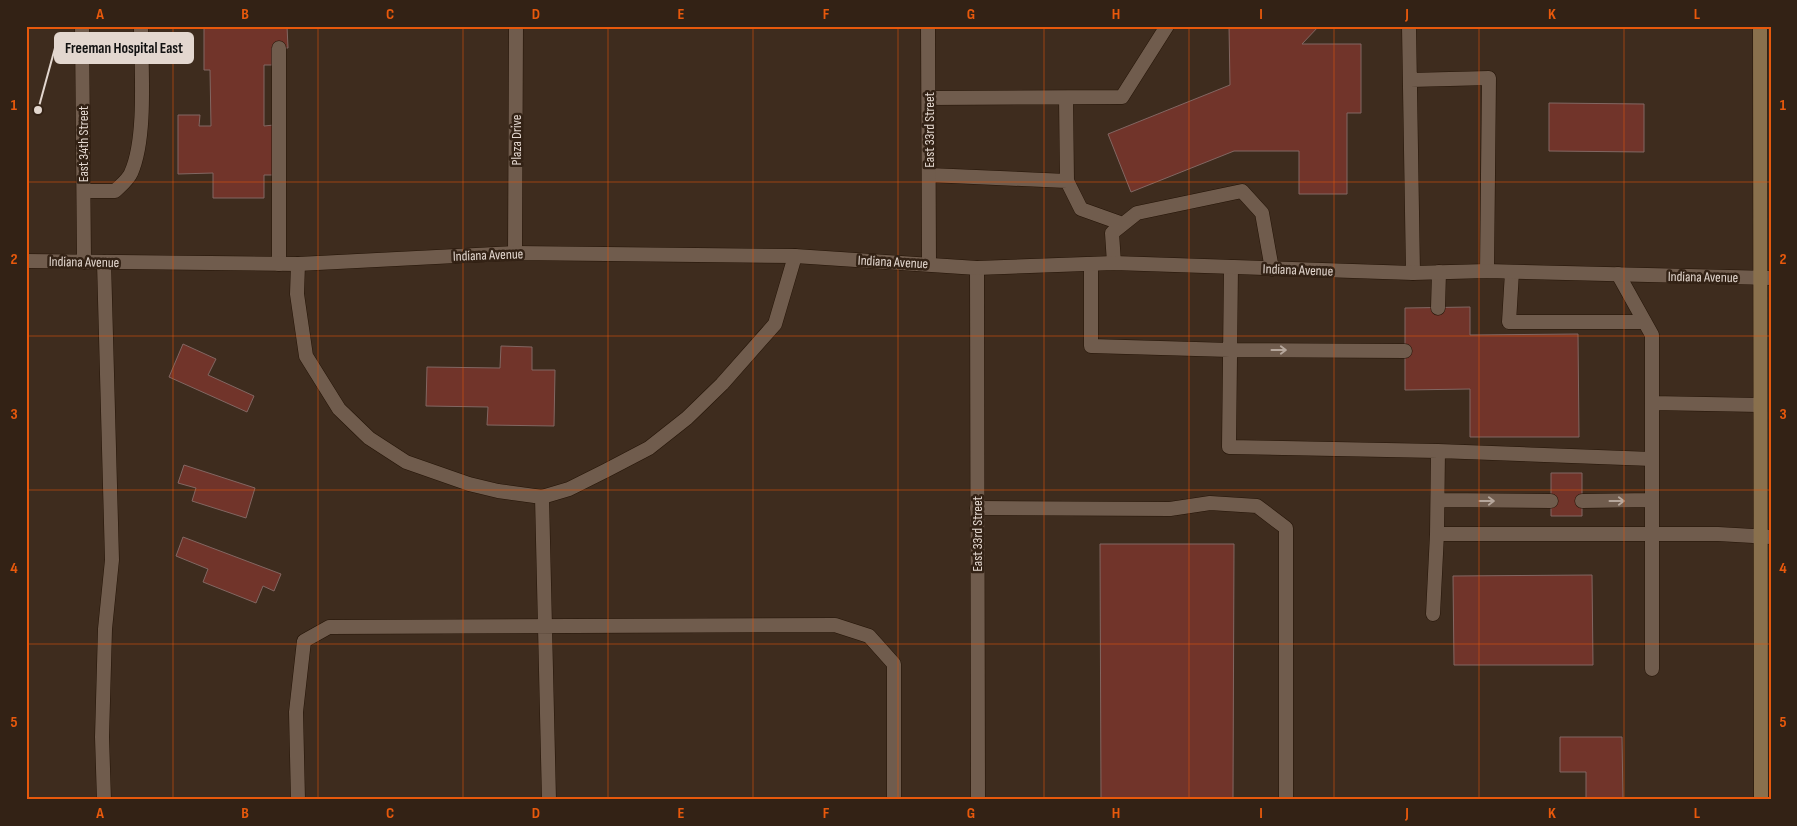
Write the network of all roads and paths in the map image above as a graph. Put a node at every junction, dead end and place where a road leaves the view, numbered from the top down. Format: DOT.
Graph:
graph roads {
  1 [pos="82,26"];
  2 [pos="142,26"];
  3 [pos="516,26"];
  4 [pos="928,26"];
  5 [pos="1167,26"];
  6 [pos="1409,26"];
  7 [pos="1760,26"];
  8 [pos="279,48"];
  9 [pos="1410,80"];
  10 [pos="929,98"];
  11 [pos="1066,98"];
  12 [pos="929,175"];
  13 [pos="1067,181"];
  14 [pos="84,191"];
  15 [pos="1123,224"];
  16 [pos="516,253"];
  17 [pos="795,256"];
  18 [pos="26,261"];
  19 [pos="84,262"];
  20 [pos="104,262"];
  21 [pos="279,264"];
  22 [pos="298,264"];
  23 [pos="929,264"];
  24 [pos="1092,264"];
  25 [pos="1114,264"];
  26 [pos="1231,267"];
  27 [pos="977,268"];
  28 [pos="1272,269"];
  29 [pos="1487,271"];
  30 [pos="1439,272"];
  31 [pos="1512,272"];
  32 [pos="1413,273"];
  33 [pos="1618,274"];
  34 [pos="1765,278"];
  35 [pos="1438,308"];
  36 [pos="1644,322"];
  37 [pos="1230,350"];
  38 [pos="1405,351"];
  39 [pos="1652,404"];
  40 [pos="1760,404"];
  41 [pos="1438,451"];
  42 [pos="1652,459"];
  43 [pos="542,497"];
  44 [pos="1438,500"];
  45 [pos="1652,500"];
  46 [pos="1551,501"];
  47 [pos="1582,501"];
  48 [pos="977,508"];
  49 [pos="1437,534"];
  50 [pos="1652,534"];
  51 [pos="1766,537"];
  52 [pos="1433,614"];
  53 [pos="546,625"];
  54 [pos="1652,669"];
  55 [pos="1766,748"];
  56 [pos="104,800"];
  57 [pos="298,800"];
  58 [pos="549,800"];
  59 [pos="894,800"];
  60 [pos="978,800"];
  61 [pos="1286,800"];
  62 [pos="1762,800"];
  1 -- 14 [label="street, East 34th Street"];
  2 -- 14 [label="street"];
  3 -- 16 [label="street, Plaza Drive"];
  4 -- 10 [label="street, East 33rd Street"];
  5 -- 11 [label="street"];
  6 -- 9 [label="street"];
  7 -- 34 [label="main road"];
  8 -- 21 [label="street"];
  9 -- 29 [label="street"];
  9 -- 32 [label="street"];
  10 -- 11 [label="street"];
  10 -- 12 [label="street, East 33rd Street"];
  11 -- 13 [label="street"];
  12 -- 13 [label="street"];
  12 -- 23 [label="street, East 33rd Street"];
  13 -- 15 [label="street"];
  14 -- 19 [label="street, East 34th Street"];
  15 -- 25 [label="street"];
  15 -- 28 [label="street"];
  16 -- 17 [label="street, Indiana Avenue"];
  16 -- 22 [label="street, Indiana Avenue"];
  17 -- 23 [label="street, Indiana Avenue"];
  17 -- 43 [label="street"];
  18 -- 19 [label="street, Indiana Avenue"];
  19 -- 20 [label="street, Indiana Avenue"];
  20 -- 21 [label="street, Indiana Avenue"];
  20 -- 56 [label="street"];
  21 -- 22 [label="street, Indiana Avenue"];
  22 -- 43 [label="street"];
  23 -- 27 [label="street, Indiana Avenue"];
  24 -- 25 [label="street, Indiana Avenue"];
  24 -- 27 [label="street, Indiana Avenue"];
  24 -- 37 [label="street"];
  25 -- 26 [label="street, Indiana Avenue"];
  26 -- 28 [label="street, Indiana Avenue"];
  26 -- 37 [label="street"];
  27 -- 48 [label="street, East 33rd Street"];
  28 -- 32 [label="street, Indiana Avenue"];
  29 -- 30 [label="street, Indiana Avenue"];
  29 -- 31 [label="street, Indiana Avenue"];
  30 -- 32 [label="street, Indiana Avenue"];
  30 -- 35 [label="street"];
  31 -- 33 [label="street, Indiana Avenue"];
  31 -- 36 [label="street"];
  33 -- 34 [label="street, Indiana Avenue"];
  33 -- 36 [label="street"];
  34 -- 40 [label="main road"];
  36 -- 39 [label="street"];
  37 -- 38 [label="street, one-way"];
  37 -- 41 [label="street"];
  39 -- 40 [label="street"];
  39 -- 42 [label="street"];
  40 -- 51 [label="main road"];
  41 -- 42 [label="street"];
  41 -- 44 [label="street"];
  42 -- 45 [label="street"];
  43 -- 53 [label="street"];
  44 -- 46 [label="street, one-way"];
  44 -- 49 [label="street"];
  47 -- 45 [label="street, one-way"];
  45 -- 50 [label="street"];
  48 -- 60 [label="street, East 33rd Street"];
  48 -- 61 [label="street"];
  49 -- 50 [label="street"];
  49 -- 52 [label="street"];
  50 -- 51 [label="street"];
  50 -- 54 [label="street"];
  51 -- 55 [label="main road"];
  53 -- 57 [label="street"];
  53 -- 58 [label="street"];
  53 -- 59 [label="street"];
  55 -- 62 [label="main road"];
}
